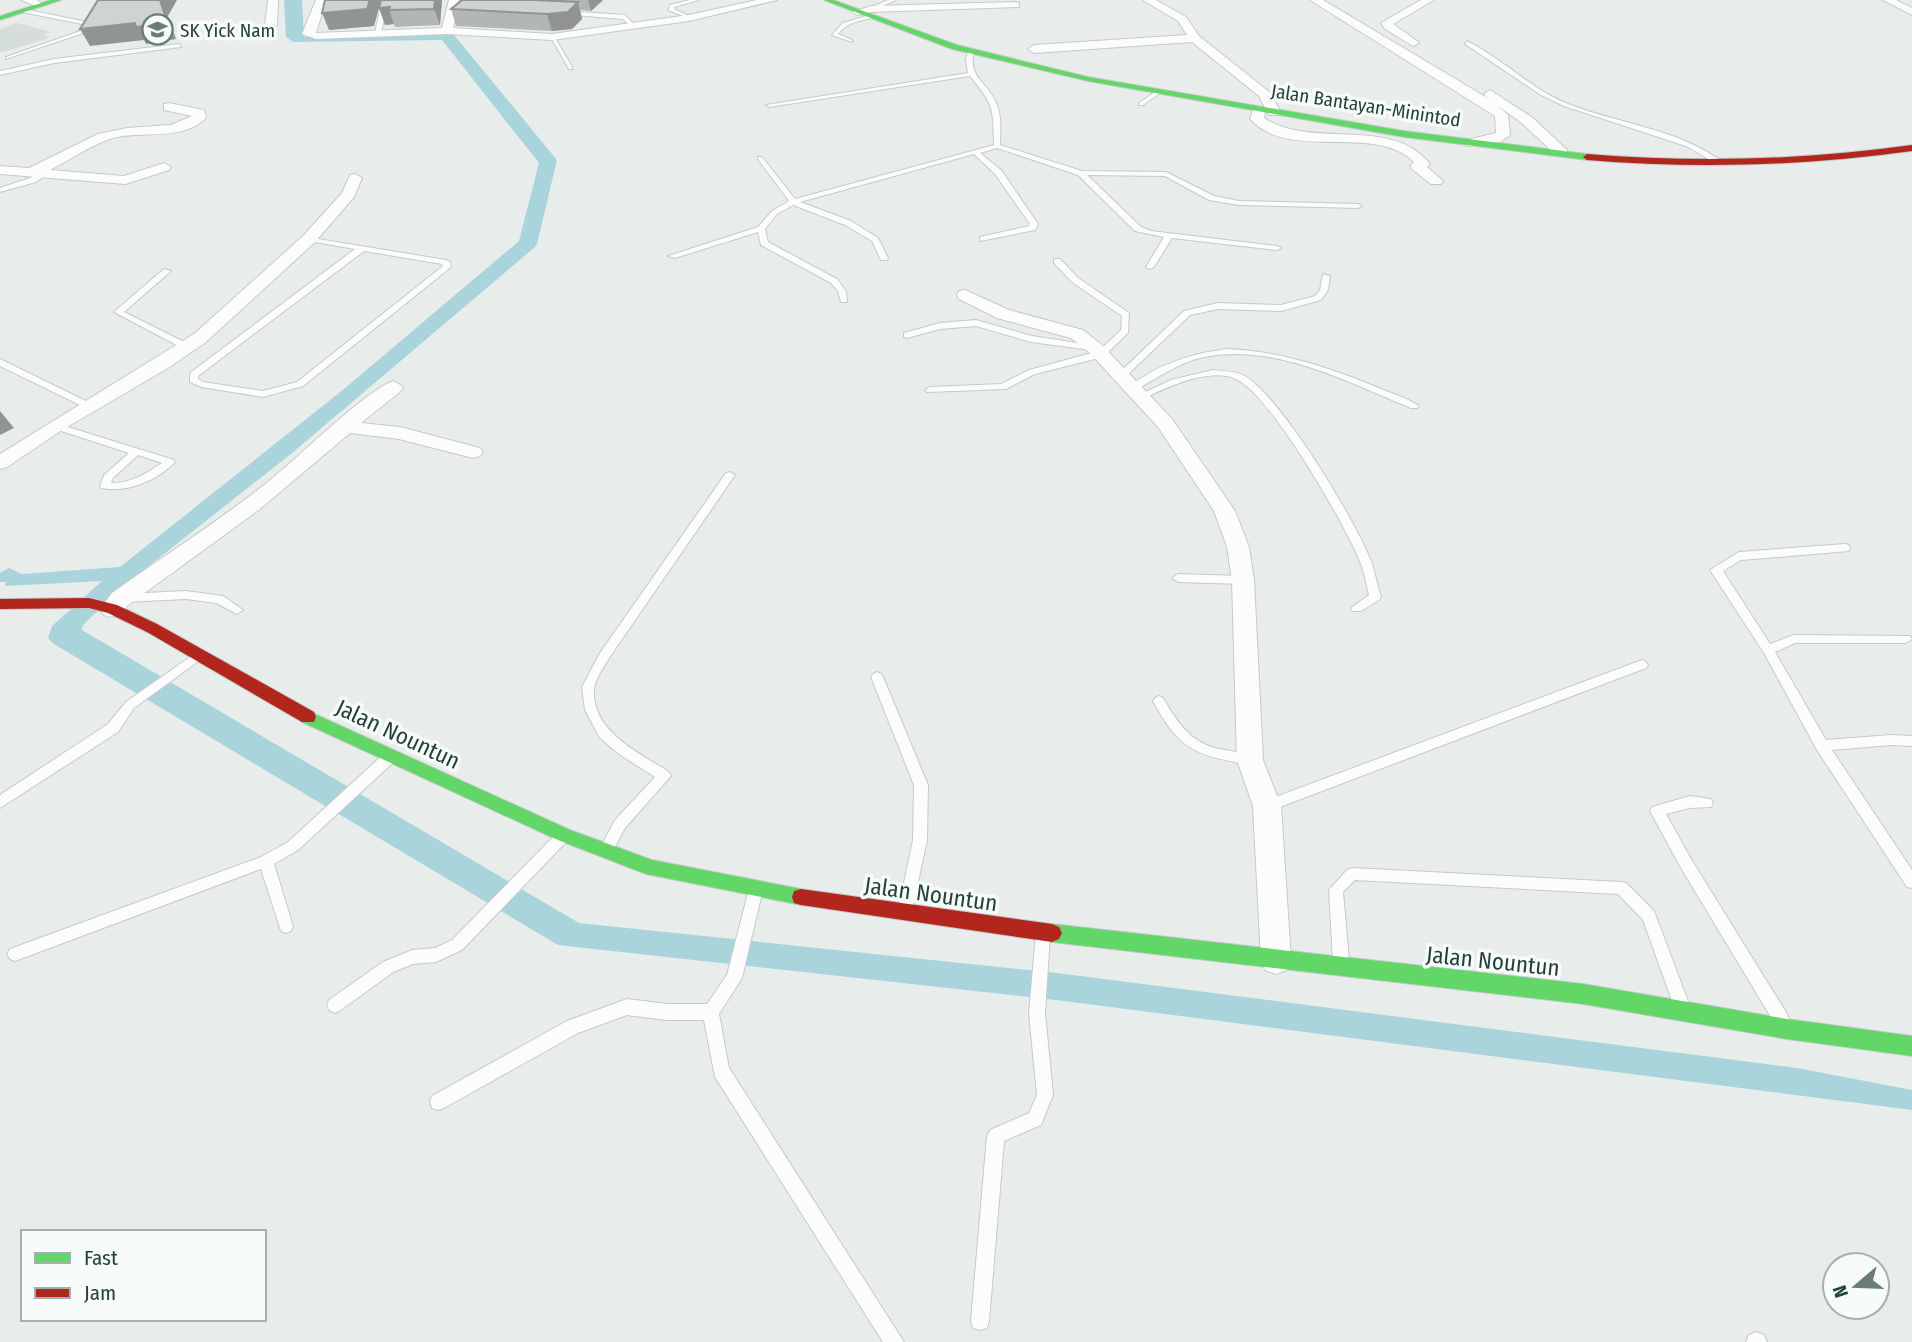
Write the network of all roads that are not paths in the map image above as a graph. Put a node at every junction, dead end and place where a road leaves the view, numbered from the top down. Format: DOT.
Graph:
graph roads {
  1 [pos="58,0"];
  2 [pos="273,0"];
  3 [pos="321,0"];
  4 [pos="385,0"];
  5 [pos="696,0"];
  6 [pos="827,0"];
  7 [pos="893,0"];
  8 [pos="1148,0"];
  9 [pos="1315,0"];
  10 [pos="1429,0"];
  11 [pos="1888,0"];
  12 [pos="765,1"];
  13 [pos="33,4"];
  14 [pos="1015,5"];
  15 [pos="457,6"];
  16 [pos="553,12"];
  17 [pos="866,12"];
  18 [pos="1912,12"];
  19 [pos="0,16"];
  20 [pos="689,18"];
  21 [pos="633,26"];
  22 [pos="258,31"];
  23 [pos="447,31"];
  24 [pos="378,33"];
  25 [pos="552,37"];
  26 [pos="1195,37"];
  27 [pos="849,41"];
  28 [pos="1467,43"];
  29 [pos="179,46"];
  30 [pos="1034,49"];
  31 [pos="971,51"];
  32 [pos="8,58"];
  33 [pos="571,68"];
  34 [pos="0,73"];
  35 [pos="971,74"];
  36 [pos="1157,93"];
  37 [pos="1141,104"];
  38 [pos="769,106"];
  39 [pos="169,107"];
  40 [pos="1266,111"];
  41 [pos="1472,143"];
  42 [pos="997,146"];
  43 [pos="1912,148"];
  44 [pos="1562,153"];
  45 [pos="976,154"];
  46 [pos="760,158"];
  47 [pos="1721,164"];
  48 [pos="164,167"];
  49 [pos="0,170"];
  50 [pos="38,172"];
  51 [pos="1081,173"];
  52 [pos="355,178"];
  53 [pos="132,179"];
  54 [pos="1436,181"];
  55 [pos="0,190"];
  56 [pos="145,193"];
  57 [pos="793,202"];
  58 [pos="1358,205"];
  59 [pos="761,229"];
  60 [pos="1169,236"];
  61 [pos="310,239"];
  62 [pos="983,239"];
  63 [pos="362,248"];
  64 [pos="1277,248"];
  65 [pos="672,256"];
  66 [pos="884,258"];
  67 [pos="1057,261"];
  68 [pos="1150,267"];
  69 [pos="167,271"];
  70 [pos="1326,276"];
  71 [pos="965,295"];
  72 [pos="844,300"];
  73 [pos="907,335"];
  74 [pos="187,347"];
  75 [pos="1098,352"];
  76 [pos="0,362"];
  77 [pos="394,387"];
  78 [pos="1131,387"];
  79 [pos="930,390"];
  80 [pos="89,406"];
  81 [pos="1414,406"];
  82 [pos="55,426"];
  83 [pos="348,427"];
  84 [pos="136,452"];
  85 [pos="473,452"];
  86 [pos="0,463"];
  87 [pos="730,475"];
  88 [pos="1846,548"];
  89 [pos="1178,578"];
  90 [pos="1243,580"];
  91 [pos="0,604"];
  92 [pos="116,604"];
  93 [pos="1357,608"];
  94 [pos="237,610"];
  95 [pos="1906,639"];
  96 [pos="1768,650"];
  97 [pos="200,654"];
  98 [pos="1642,665"];
  99 [pos="877,677"];
  100 [pos="1159,701"];
  101 [pos="1912,741"];
  102 [pos="1822,746"];
  103 [pos="391,756"];
  104 [pos="1250,761"];
  105 [pos="0,802"];
  106 [pos="1706,803"];
  107 [pos="1266,806"];
  108 [pos="327,816"];
  109 [pos="564,835"];
  110 [pos="606,850"];
  111 [pos="266,861"];
  112 [pos="1912,883"];
  113 [pos="756,890"];
  114 [pos="904,914"];
  115 [pos="286,926"];
  116 [pos="1043,932"];
  117 [pos="15,954"];
  118 [pos="1276,960"];
  119 [pos="1341,967"];
  120 [pos="734,978"];
  121 [pos="335,1005"];
  122 [pos="1684,1010"];
  123 [pos="710,1012"];
  124 [pos="1787,1029"];
  125 [pos="1912,1046"];
  126 [pos="438,1102"];
  127 [pos="980,1321"];
  128 [pos="894,1342"];
  1 -- 13 [label="main road"];
  2 -- 22 [label="street"];
  3 -- 24 [label="street"];
  4 -- 24 [label="lane"];
  5 -- 20 [label="lane"];
  6 -- 17 [label="main road, Jalan Bantayan-Minintod"];
  7 -- 17 [label="lane"];
  8 -- 26 [label="street"];
  9 -- 41 [label="street"];
  10 -- 44 [label="street"];
  11 -- 18 [label="street"];
  12 -- 20 [label="street"];
  13 -- 19 [label="main road"];
  13 -- 32 [label="lane"];
  14 -- 17 [label="street"];
  15 -- 23 [label="street"];
  16 -- 21 [label="lane"];
  17 -- 27 [label="lane"];
  17 -- 31 [label="main road, Jalan Bantayan-Minintod"];
  20 -- 21 [label="street"];
  21 -- 25 [label="street"];
  23 -- 24 [label="street"];
  23 -- 25 [label="street"];
  25 -- 33 [label="lane"];
  26 -- 30 [label="street"];
  26 -- 40 [label="street"];
  28 -- 47 [label="lane"];
  29 -- 34 [label="lane"];
  31 -- 35 [label="lane"];
  31 -- 36 [label="main road, Jalan Bantayan-Minintod"];
  35 -- 38 [label="lane"];
  35 -- 42 [label="lane"];
  36 -- 37 [label="lane"];
  36 -- 40 [label="main road, Jalan Bantayan-Minintod"];
  39 -- 50 [label="street"];
  40 -- 41 [label="main road, Jalan Bantayan-Minintod"];
  40 -- 54 [label="street"];
  41 -- 44 [label="main road, Jalan Bantayan-Minintod"];
  42 -- 45 [label="lane"];
  42 -- 51 [label="lane"];
  43 -- 47 [label="main road, Jalan Bantayan-Minintod"];
  44 -- 47 [label="main road, Jalan Bantayan-Minintod"];
  45 -- 57 [label="lane"];
  45 -- 62 [label="lane"];
  46 -- 57 [label="lane"];
  48 -- 53 [label="street"];
  49 -- 50 [label="street"];
  50 -- 53 [label="street"];
  50 -- 55 [label="lane"];
  51 -- 58 [label="lane"];
  51 -- 60 [label="lane"];
  52 -- 61 [label="street"];
  53 -- 56 [label="street"];
  57 -- 59 [label="lane"];
  57 -- 66 [label="lane"];
  59 -- 65 [label="lane"];
  59 -- 72 [label="lane"];
  60 -- 64 [label="lane"];
  60 -- 68 [label="lane"];
  61 -- 63 [label="lane"];
  61 -- 74 [label="street"];
  63 -- 63 [label="lane"];
  67 -- 75 [label="lane"];
  69 -- 74 [label="lane"];
  70 -- 78 [label="lane"];
  71 -- 75 [label="street"];
  73 -- 75 [label="lane"];
  74 -- 80 [label="street"];
  75 -- 78 [label="street"];
  75 -- 79 [label="lane"];
  76 -- 80 [label="lane"];
  77 -- 83 [label="street"];
  78 -- 81 [label="lane"];
  78 -- 90 [label="street"];
  78 -- 93 [label="lane"];
  80 -- 82 [label="street"];
  82 -- 84 [label="lane"];
  82 -- 86 [label="street"];
  83 -- 85 [label="street"];
  83 -- 92 [label="street"];
  84 -- 84 [label="lane"];
  87 -- 110 [label="lane"];
  88 -- 96 [label="lane"];
  89 -- 90 [label="lane"];
  90 -- 104 [label="street"];
  91 -- 92 [label="main road, Jalan Nountun"];
  92 -- 94 [label="lane"];
  92 -- 97 [label="main road, Jalan Nountun"];
  95 -- 96 [label="lane"];
  96 -- 102 [label="lane"];
  97 -- 103 [label="main road, Jalan Nountun"];
  97 -- 105 [label="lane"];
  98 -- 107 [label="lane"];
  99 -- 114 [label="lane"];
  100 -- 104 [label="lane"];
  101 -- 102 [label="lane"];
  102 -- 112 [label="lane"];
  103 -- 108 [label="lane"];
  103 -- 109 [label="main road, Jalan Nountun"];
  104 -- 107 [label="street"];
  106 -- 124 [label="lane"];
  107 -- 118 [label="street"];
  108 -- 111 [label="lane"];
  109 -- 110 [label="main road, Jalan Nountun"];
  109 -- 121 [label="lane"];
  110 -- 113 [label="main road, Jalan Nountun"];
  111 -- 115 [label="lane"];
  111 -- 117 [label="lane"];
  113 -- 114 [label="main road, Jalan Nountun"];
  113 -- 120 [label="lane"];
  114 -- 116 [label="main road, Jalan Nountun"];
  116 -- 118 [label="main road, Jalan Nountun"];
  116 -- 127 [label="lane"];
  118 -- 119 [label="main road, Jalan Nountun"];
  119 -- 122 [label="main road, Jalan Nountun"];
  119 -- 122 [label="lane"];
  120 -- 123 [label="lane"];
  122 -- 124 [label="main road, Jalan Nountun"];
  123 -- 126 [label="lane"];
  123 -- 128 [label="lane"];
  124 -- 125 [label="main road, Jalan Nountun"];
}
